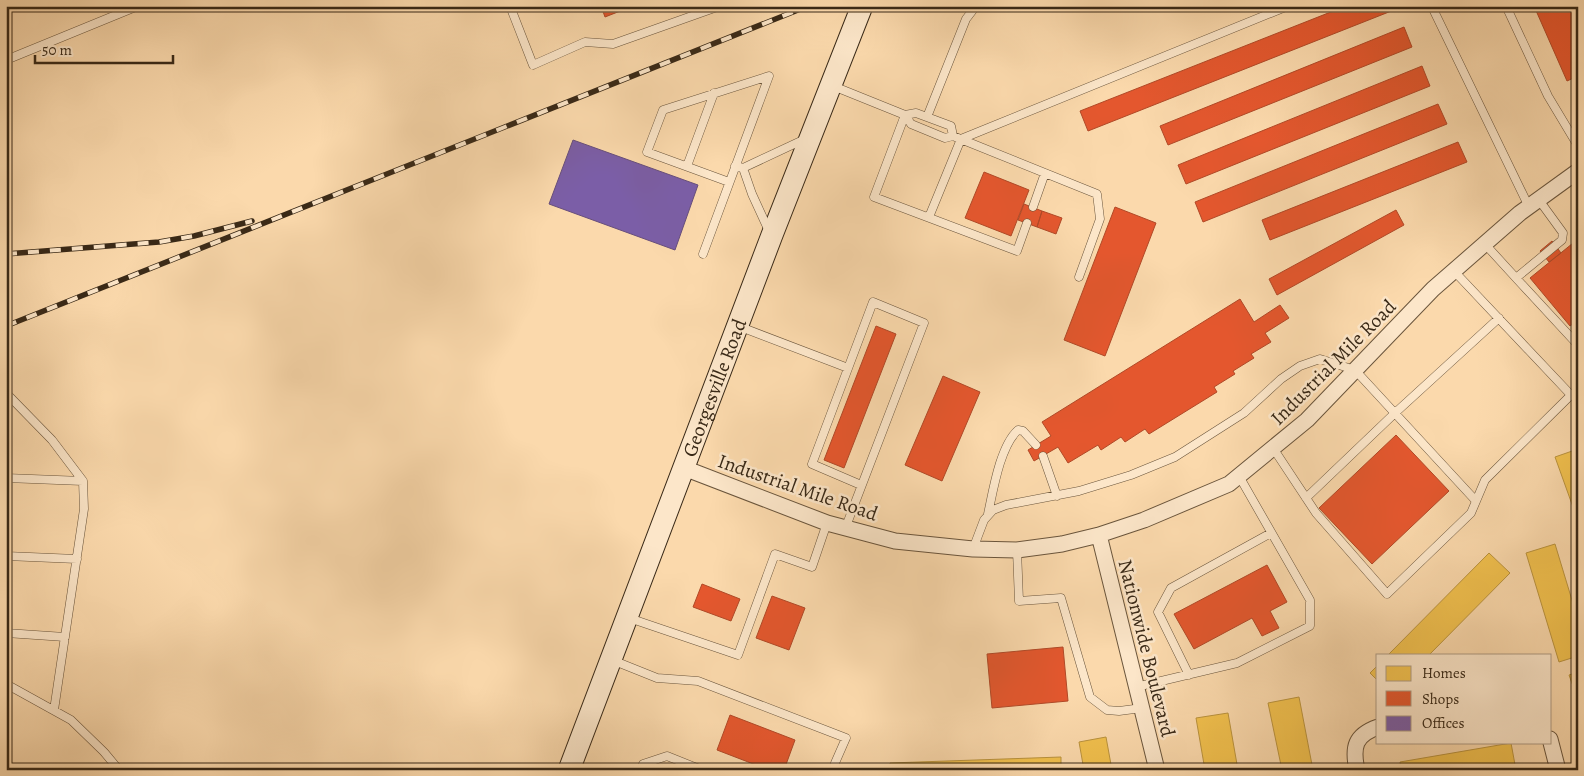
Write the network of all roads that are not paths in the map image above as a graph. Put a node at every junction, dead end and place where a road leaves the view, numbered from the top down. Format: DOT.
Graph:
graph roads {
  1 [pos="138,6"];
  2 [pos="510,6"];
  3 [pos="720,6"];
  4 [pos="862,6"];
  5 [pos="976,6"];
  6 [pos="1288,6"];
  7 [pos="1506,6"];
  8 [pos="1434,11"];
  9 [pos="6,60"];
  10 [pos="831,85"];
  11 [pos="714,93"];
  12 [pos="905,115"];
  13 [pos="927,117"];
  14 [pos="809,137"];
  15 [pos="957,137"];
  16 [pos="1578,146"];
  17 [pos="687,166"];
  18 [pos="739,167"];
  19 [pos="1578,171"];
  20 [pos="1045,173"];
  21 [pos="730,182"];
  22 [pos="1534,203"];
  23 [pos="1033,207"];
  24 [pos="929,218"];
  25 [pos="1027,223"];
  26 [pos="772,235"];
  27 [pos="1484,243"];
  28 [pos="703,254"];
  29 [pos="1454,270"];
  30 [pos="1079,277"];
  31 [pos="1516,278"];
  32 [pos="1499,318"];
  33 [pos="738,326"];
  34 [pos="1578,345"];
  35 [pos="848,368"];
  36 [pos="1356,370"];
  37 [pos="6,396"];
  38 [pos="1395,413"];
  39 [pos="1036,445"];
  40 [pos="1273,448"];
  41 [pos="1043,456"];
  42 [pos="684,468"];
  43 [pos="1239,476"];
  44 [pos="6,478"];
  45 [pos="83,481"];
  46 [pos="862,485"];
  47 [pos="1057,496"];
  48 [pos="1306,498"];
  49 [pos="1476,501"];
  50 [pos="988,516"];
  51 [pos="827,524"];
  52 [pos="845,529"];
  53 [pos="1271,532"];
  54 [pos="1099,535"];
  55 [pos="973,549"];
  56 [pos="1017,550"];
  57 [pos="6,556"];
  58 [pos="77,559"];
  59 [pos="627,617"];
  60 [pos="6,633"];
  61 [pos="65,637"];
  62 [pos="611,660"];
  63 [pos="1189,675"];
  64 [pos="6,684"];
  65 [pos="1136,687"];
  66 [pos="1142,708"];
  67 [pos="54,710"];
  68 [pos="1376,728"];
  69 [pos="1551,744"];
  70 [pos="835,763"];
  71 [pos="119,770"];
  72 [pos="569,770"];
  73 [pos="641,770"];
  74 [pos="702,770"];
  75 [pos="1157,770"];
  76 [pos="1357,770"];
  77 [pos="1558,770"];
  1 -- 9 [label="lane"];
  2 -- 3 [label="lane"];
  4 -- 10 [label="main road, Georgesville Road"];
  5 -- 13 [label="lane"];
  6 -- 15 [label="lane"];
  7 -- 16 [label="lane"];
  8 -- 22 [label="lane"];
  10 -- 12 [label="lane"];
  10 -- 14 [label="main road, Georgesville Road"];
  11 -- 17 [label="lane"];
  11 -- 17 [label="lane"];
  11 -- 18 [label="lane"];
  12 -- 13 [label="lane"];
  12 -- 15 [label="lane"];
  12 -- 24 [label="lane"];
  13 -- 15 [label="lane"];
  14 -- 18 [label="lane"];
  14 -- 26 [label="main road, Georgesville Road"];
  15 -- 20 [label="lane"];
  15 -- 24 [label="lane"];
  17 -- 21 [label="lane"];
  18 -- 21 [label="lane"];
  18 -- 26 [label="lane"];
  19 -- 22 [label="street, Industrial Mile Road"];
  20 -- 23 [label="lane"];
  20 -- 30 [label="lane"];
  21 -- 28 [label="lane"];
  22 -- 27 [label="street, Industrial Mile Road"];
  22 -- 31 [label="lane"];
  24 -- 25 [label="lane"];
  26 -- 33 [label="main road, Georgesville Road"];
  27 -- 29 [label="street, Industrial Mile Road"];
  27 -- 31 [label="lane"];
  29 -- 32 [label="lane"];
  29 -- 36 [label="street, Industrial Mile Road"];
  31 -- 34 [label="lane"];
  32 -- 38 [label="lane"];
  32 -- 49 [label="lane"];
  33 -- 35 [label="lane"];
  33 -- 42 [label="main road, Georgesville Road"];
  35 -- 46 [label="lane"];
  35 -- 46 [label="lane"];
  36 -- 38 [label="lane"];
  36 -- 40 [label="street, Industrial Mile Road"];
  36 -- 47 [label="lane"];
  37 -- 45 [label="lane"];
  38 -- 48 [label="lane"];
  38 -- 49 [label="lane"];
  39 -- 50 [label="lane"];
  40 -- 43 [label="street, Industrial Mile Road"];
  40 -- 48 [label="lane"];
  41 -- 47 [label="lane"];
  42 -- 51 [label="street, Industrial Mile Road"];
  42 -- 59 [label="main road, Georgesville Road"];
  43 -- 53 [label="lane"];
  43 -- 54 [label="street, Industrial Mile Road"];
  44 -- 45 [label="lane"];
  45 -- 58 [label="lane"];
  46 -- 52 [label="lane"];
  47 -- 50 [label="lane"];
  48 -- 49 [label="lane"];
  50 -- 55 [label="lane"];
  51 -- 52 [label="street, Industrial Mile Road"];
  51 -- 59 [label="lane"];
  52 -- 55 [label="street, Industrial Mile Road"];
  53 -- 63 [label="lane"];
  53 -- 63 [label="lane"];
  54 -- 56 [label="street, Industrial Mile Road"];
  54 -- 65 [label="street, Nationwide Boulevard"];
  55 -- 56 [label="street, Industrial Mile Road"];
  56 -- 66 [label="lane"];
  57 -- 58 [label="lane"];
  58 -- 61 [label="lane"];
  59 -- 62 [label="main road, Georgesville Road"];
  60 -- 61 [label="lane"];
  61 -- 67 [label="lane"];
  62 -- 70 [label="lane"];
  62 -- 72 [label="main road, Georgesville Road"];
  63 -- 65 [label="lane"];
  64 -- 67 [label="lane"];
  65 -- 66 [label="street, Nationwide Boulevard"];
  66 -- 75 [label="street, Nationwide Boulevard"];
  67 -- 71 [label="lane"];
  68 -- 76 [label="street"];
  69 -- 77 [label="street"];
  73 -- 74 [label="lane"];
}
